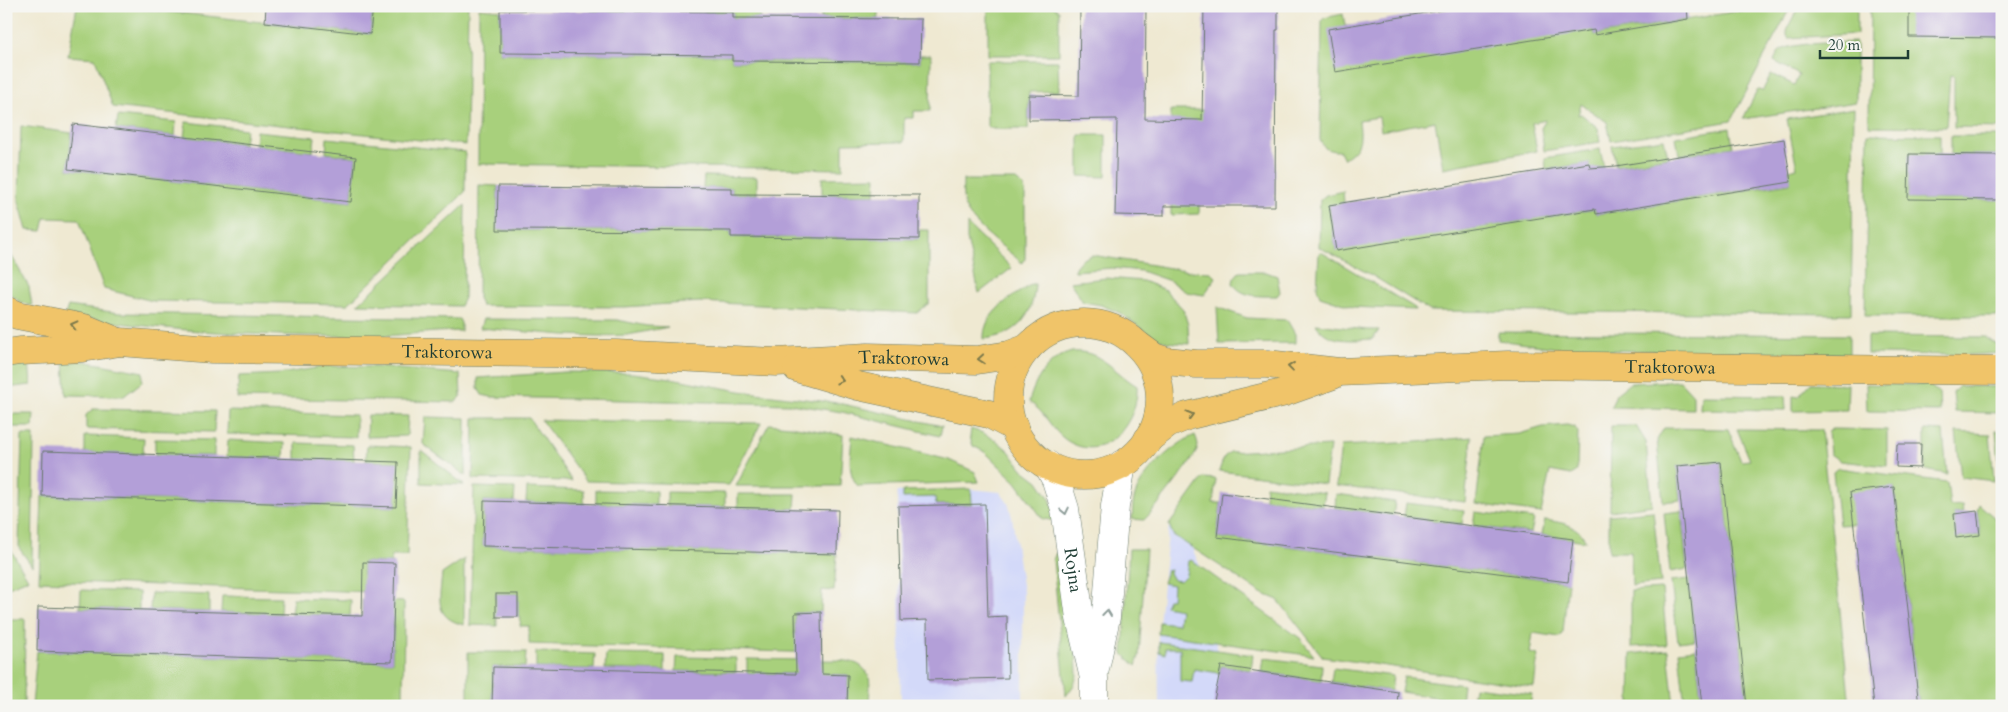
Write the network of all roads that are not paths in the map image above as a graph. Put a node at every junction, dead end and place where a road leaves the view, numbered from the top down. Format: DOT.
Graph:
graph roads {
  1 [pos="6,310"];
  2 [pos="120,342"];
  3 [pos="1139,346"];
  4 [pos="1028,348"];
  5 [pos="6,353"];
  6 [pos="776,362"];
  7 [pos="2002,371"];
  8 [pos="1340,372"];
  9 [pos="1014,427"];
  10 [pos="1148,439"];
  11 [pos="1122,464"];
  12 [pos="1048,465"];
  13 [pos="1094,678"];
  14 [pos="1094,706"];
  2 -- 1 [label="main road, Traktorowa, one-way"];
  2 -- 5 [label="main road, Traktorowa"];
  2 -- 6 [label="main road, Traktorowa"];
  3 -- 4 [label="main road"];
  8 -- 3 [label="main road, Traktorowa, one-way"];
  3 -- 10 [label="main road"];
  4 -- 6 [label="main road, Traktorowa, one-way"];
  4 -- 9 [label="main road"];
  6 -- 9 [label="main road, Traktorowa, one-way"];
  7 -- 8 [label="main road, Traktorowa"];
  10 -- 8 [label="main road, Traktorowa, one-way"];
  9 -- 12 [label="main road"];
  10 -- 11 [label="main road"];
  11 -- 12 [label="main road"];
  13 -- 11 [label="street, Rojna, one-way"];
  12 -- 13 [label="street, Rojna, one-way"];
  13 -- 14 [label="street, Rojna"];
}
